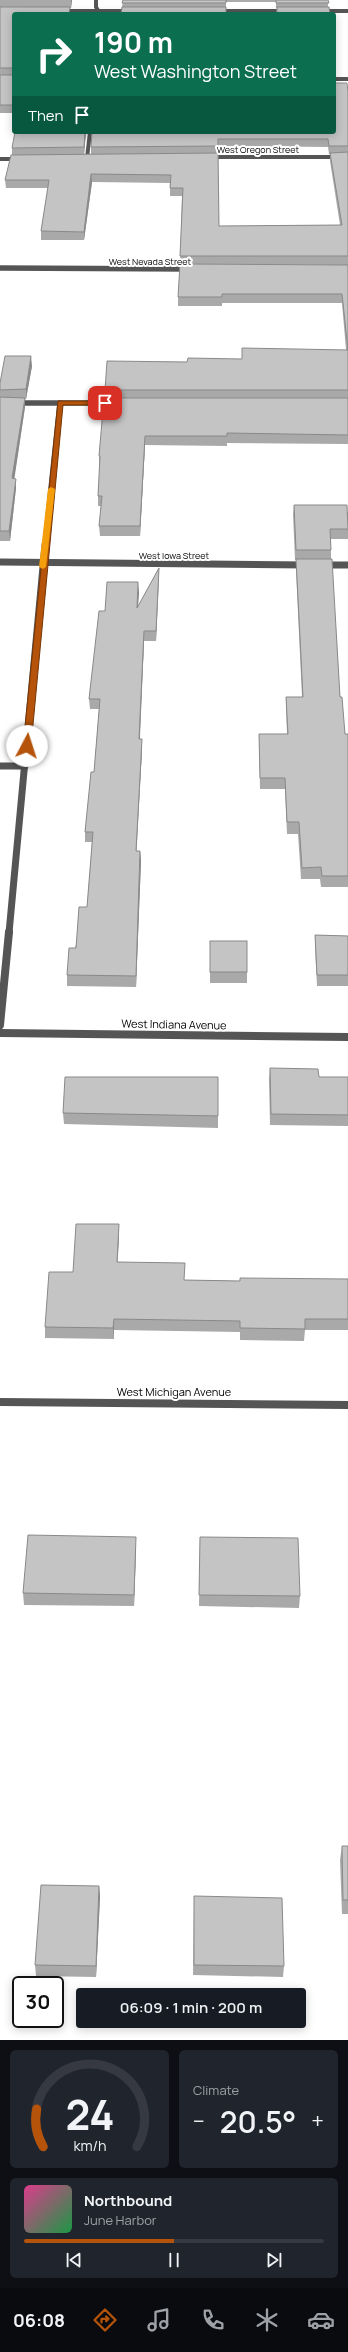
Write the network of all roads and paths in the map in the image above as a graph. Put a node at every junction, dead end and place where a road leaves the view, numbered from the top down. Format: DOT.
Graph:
graph roads {
  1 [pos="96,0"];
  2 [pos="55,11"];
  3 [pos="140,11"];
  4 [pos="210,11"];
  5 [pos="296,11"];
  6 [pos="312,11"];
  7 [pos="348,11"];
  8 [pos="77,12"];
  9 [pos="99,12"];
  10 [pos="120,12"];
  11 [pos="336,79"];
  12 [pos="348,79"];
  13 [pos="90,134"];
  14 [pos="206,157"];
  15 [pos="348,157"];
  16 [pos="79,158"];
  17 [pos="86,158"];
  18 [pos="92,158"];
  19 [pos="0,159"];
  20 [pos="24,159"];
  21 [pos="0,268"];
  22 [pos="198,269"];
  23 [pos="0,402"];
  24 [pos="60,403"];
  25 [pos="121,403"];
  26 [pos="0,562"];
  27 [pos="43,563"];
  28 [pos="348,565"];
  29 [pos="0,766"];
  30 [pos="25,766"];
  31 [pos="0,1025"];
  32 [pos="0,1033"];
  33 [pos="348,1036"];
  34 [pos="0,1402"];
  35 [pos="348,1405"];
  1 -- 9 [label="street"];
  2 -- 8 [label="street"];
  3 -- 10 [label="street"];
  4 -- 5 [label="street"];
  6 -- 7 [label="street"];
  11 -- 12 [label="street"];
  13 -- 17 [label="street"];
  14 -- 15 [label="street, West Oregon Street"];
  16 -- 17 [label="street"];
  17 -- 18 [label="street"];
  19 -- 20 [label="street"];
  21 -- 22 [label="street, West Nevada Street"];
  23 -- 24 [label="street"];
  24 -- 25 [label="street"];
  24 -- 27 [label="street"];
  26 -- 27 [label="street, West Iowa Street"];
  27 -- 28 [label="street, West Iowa Street"];
  27 -- 30 [label="street"];
  29 -- 30 [label="street"];
  30 -- 31 [label="street"];
  32 -- 33 [label="street, West Indiana Avenue"];
  34 -- 35 [label="street, West Michigan Avenue"];
}
